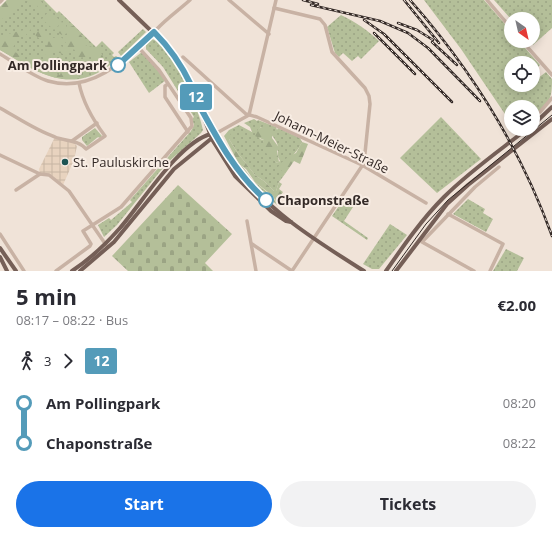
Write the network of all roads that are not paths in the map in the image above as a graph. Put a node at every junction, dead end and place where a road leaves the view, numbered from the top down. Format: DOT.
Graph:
graph roads {
  1 [pos="2,0"];
  2 [pos="119,0"];
  3 [pos="190,0"];
  4 [pos="229,0"];
  5 [pos="276,0"];
  6 [pos="487,0"];
  7 [pos="0,2"];
  8 [pos="274,8"];
  9 [pos="504,20"];
  10 [pos="154,32"];
  11 [pos="269,34"];
  12 [pos="138,47"];
  13 [pos="528,48"];
  14 [pos="0,54"];
  15 [pos="183,57"];
  16 [pos="552,75"];
  17 [pos="79,83"];
  18 [pos="168,84"];
  19 [pos="552,98"];
  20 [pos="199,104"];
  21 [pos="552,107"];
  22 [pos="0,108"];
  23 [pos="540,112"];
  24 [pos="249,115"];
  25 [pos="540,118"];
  26 [pos="552,119"];
  27 [pos="97,123"];
  28 [pos="188,132"];
  29 [pos="209,134"];
  30 [pos="215,134"];
  31 [pos="518,136"];
  32 [pos="212,139"];
  33 [pos="72,141"];
  34 [pos="0,155"];
  35 [pos="362,165"];
  36 [pos="498,167"];
  37 [pos="40,174"];
  38 [pos="16,190"];
  39 [pos="426,203"];
  40 [pos="448,214"];
  41 [pos="247,220"];
  42 [pos="291,222"];
  43 [pos="92,225"];
  44 [pos="0,234"];
  45 [pos="315,238"];
  46 [pos="252,244"];
  47 [pos="106,246"];
  48 [pos="0,248"];
  49 [pos="0,258"];
  50 [pos="7,271"];
  51 [pos="16,271"];
  52 [pos="24,271"];
  53 [pos="56,271"];
  54 [pos="72,271"];
  55 [pos="80,271"];
  56 [pos="256,271"];
  57 [pos="292,271"];
  58 [pos="364,271"];
  59 [pos="386,271"];
  60 [pos="396,271"];
  61 [pos="474,271"];
  62 [pos="490,271"];
  1 -- 7 [label="street"];
  2 -- 10 [label="main road"];
  3 -- 10 [label="street"];
  4 -- 11 [label="street"];
  5 -- 8 [label="street"];
  6 -- 9 [label="street"];
  8 -- 11 [label="street"];
  8 -- 35 [label="street"];
  10 -- 12 [label="street"];
  10 -- 20 [label="main road"];
  11 -- 24 [label="street"];
  12 -- 17 [label="street"];
  12 -- 18 [label="street"];
  13 -- 16 [label="street"];
  14 -- 17 [label="street"];
  15 -- 24 [label="street, Johann-Meier-Straße"];
  17 -- 27 [label="street"];
  18 -- 28 [label="street"];
  18 -- 28 [label="street"];
  19 -- 23 [label="street"];
  20 -- 29 [label="main road"];
  20 -- 30 [label="main road"];
  21 -- 25 [label="main road"];
  22 -- 33 [label="street"];
  24 -- 30 [label="street"];
  24 -- 35 [label="street, Johann-Meier-Straße"];
  26 -- 60 [label="main road"];
  27 -- 33 [label="street"];
  27 -- 33 [label="street"];
  28 -- 43 [label="street"];
  29 -- 30 [label="main road"];
  29 -- 32 [label="main road"];
  29 -- 47 [label="main road"];
  30 -- 32 [label="main road"];
  30 -- 42 [label="main road"];
  31 -- 59 [label="main road"];
  32 -- 42 [label="main road"];
  32 -- 47 [label="main road"];
  34 -- 37 [label="street"];
  35 -- 39 [label="street, Johann-Meier-Straße"];
  35 -- 45 [label="street"];
  36 -- 40 [label="street"];
  37 -- 38 [label="street"];
  37 -- 43 [label="street"];
  40 -- 61 [label="street"];
  40 -- 62 [label="street"];
  41 -- 46 [label="street"];
  42 -- 45 [label="main road"];
  43 -- 47 [label="street"];
  43 -- 53 [label="street"];
  44 -- 52 [label="street"];
  45 -- 57 [label="street"];
  45 -- 58 [label="main road"];
  46 -- 56 [label="street"];
  46 -- 57 [label="street"];
  47 -- 54 [label="main road"];
  47 -- 55 [label="main road"];
  48 -- 51 [label="main road"];
  49 -- 50 [label="main road"];
}
